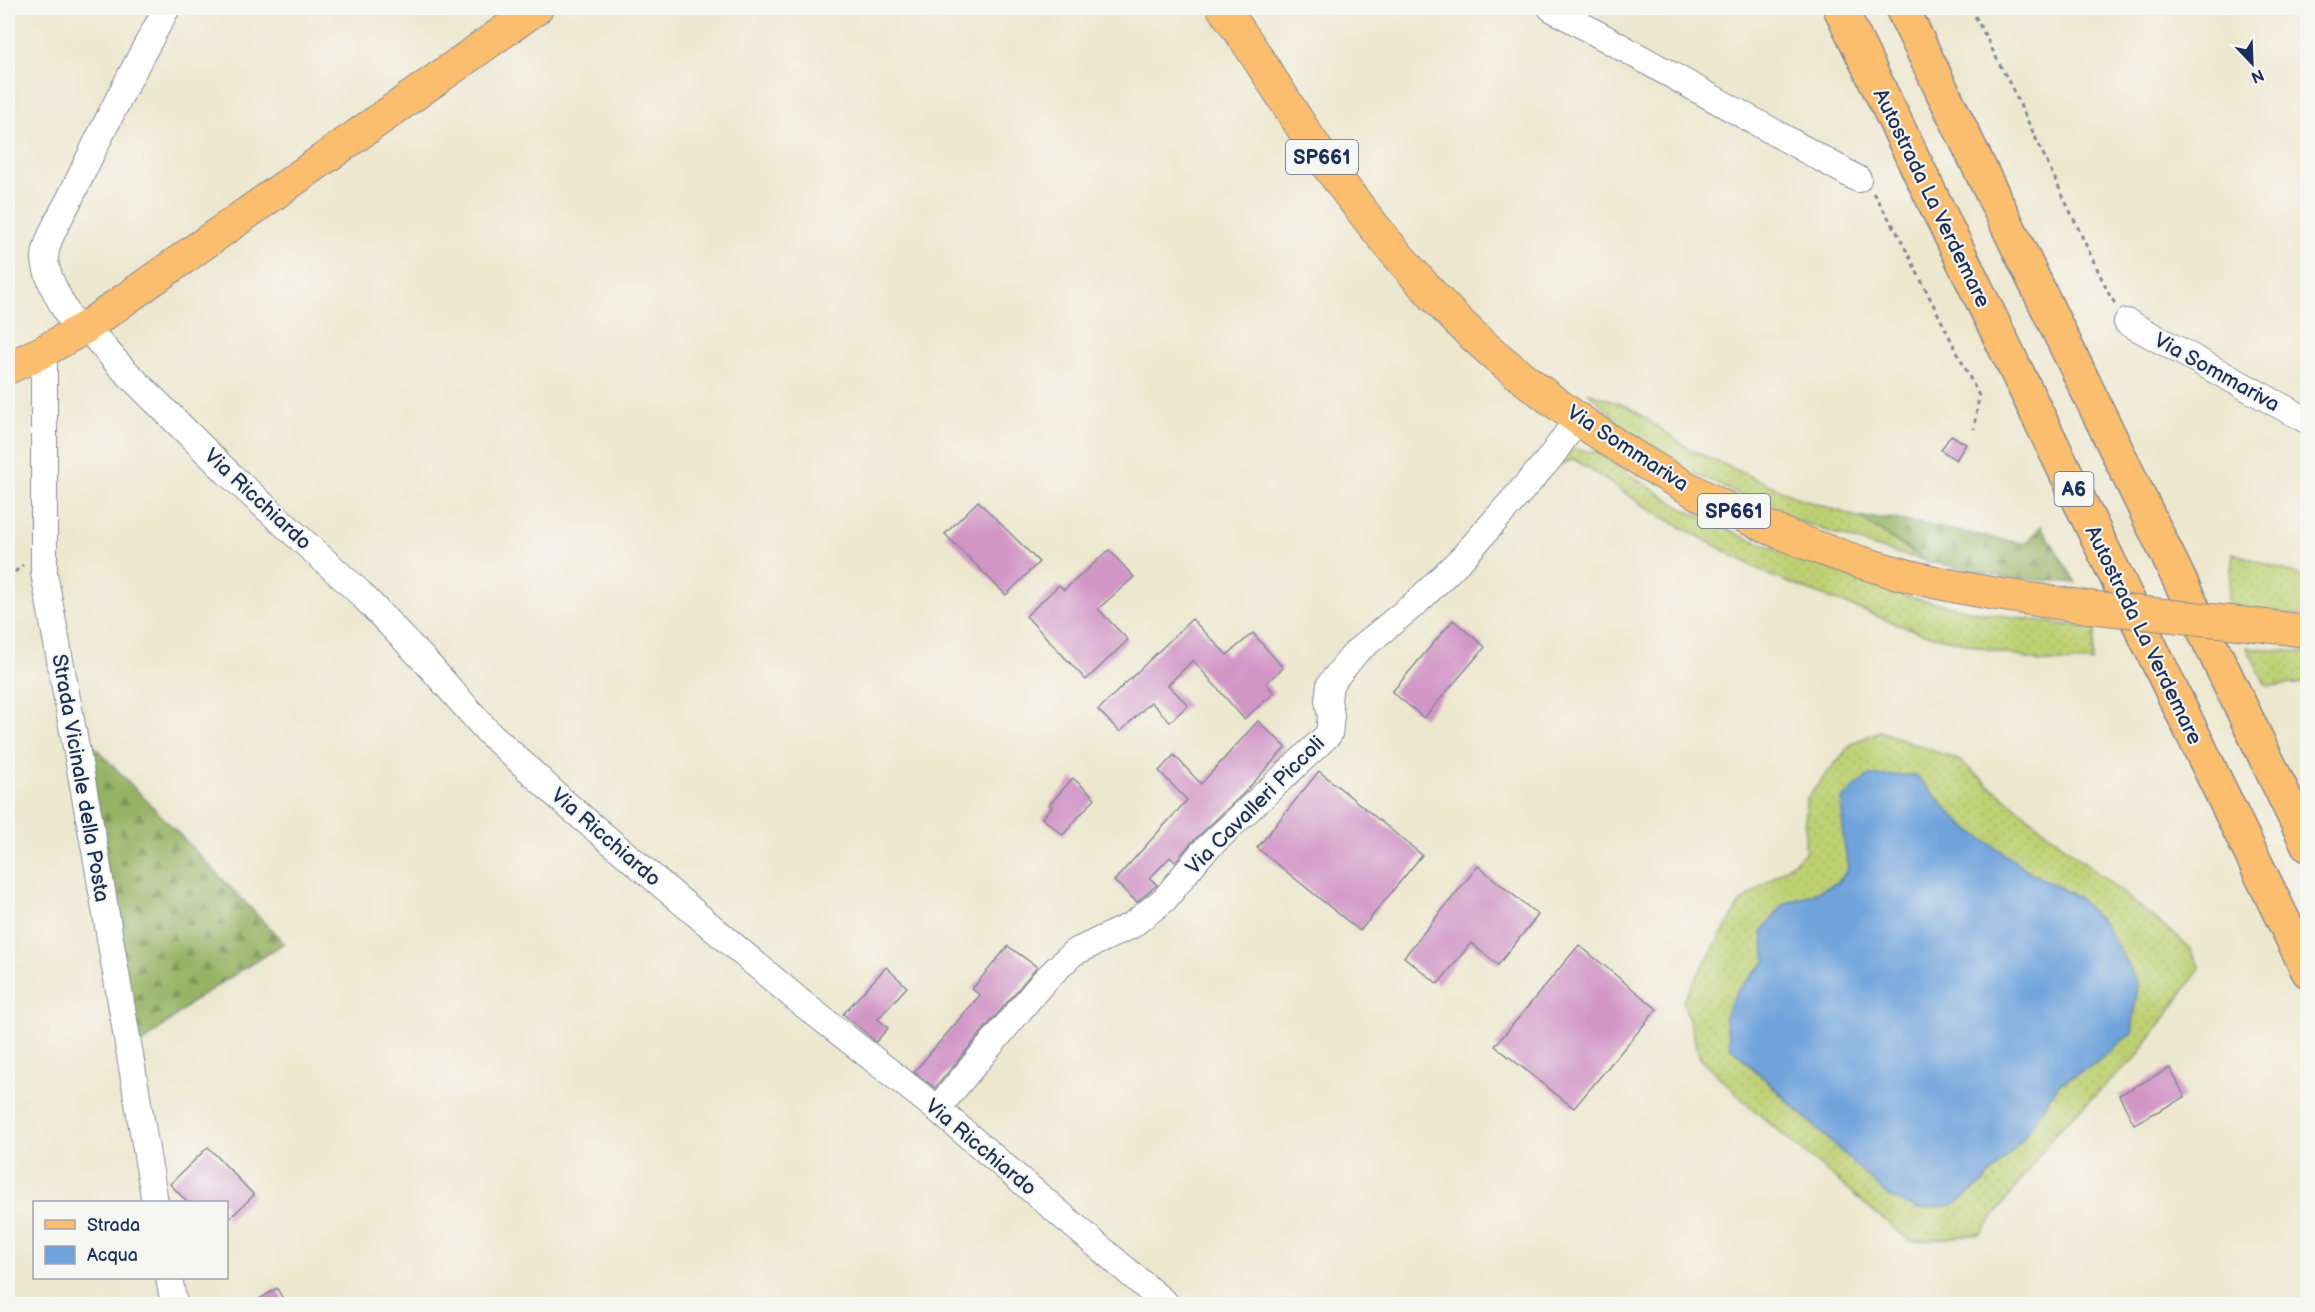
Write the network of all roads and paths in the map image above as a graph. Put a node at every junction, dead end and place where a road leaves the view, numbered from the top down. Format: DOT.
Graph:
graph roads {
  1 [pos="168,8"];
  2 [pos="537,8"];
  3 [pos="1223,8"];
  4 [pos="1551,8"];
  5 [pos="1840,8"];
  6 [pos="1902,8"];
  7 [pos="1971,8"];
  8 [pos="1858,179"];
  9 [pos="2127,322"];
  10 [pos="82,329"];
  11 [pos="44,351"];
  12 [pos="8,368"];
  13 [pos="1578,418"];
  14 [pos="2307,421"];
  15 [pos="1974,429"];
  16 [pos="2307,631"];
  17 [pos="2307,845"];
  18 [pos="2307,971"];
  19 [pos="937,1109"];
  20 [pos="155,1201"];
  21 [pos="169,1279"];
  22 [pos="174,1305"];
  23 [pos="1166,1305"];
  1 -- 10 [label="street, Via Ricchiardo"];
  2 -- 10 [label="main road"];
  3 -- 13 [label="main road, Via Sommariva / SP661"];
  4 -- 8 [label="street"];
  5 -- 18 [label="highway, Autostrada La Verdemare / A6"];
  6 -- 17 [label="highway, A6"];
  7 -- 9 [label="path"];
  8 -- 15 [label="path"];
  9 -- 14 [label="street, Via Sommariva"];
  10 -- 11 [label="main road"];
  10 -- 19 [label="street, Via Ricchiardo"];
  11 -- 12 [label="main road"];
  11 -- 20 [label="street, Strada Vicinale della Posta"];
  13 -- 16 [label="main road, Via Sommariva / SP661, bridge"];
  13 -- 19 [label="street, Via Cavalleri Piccoli"];
  19 -- 23 [label="street, Via Ricchiardo"];
  21 -- 22 [label="street"];
}
